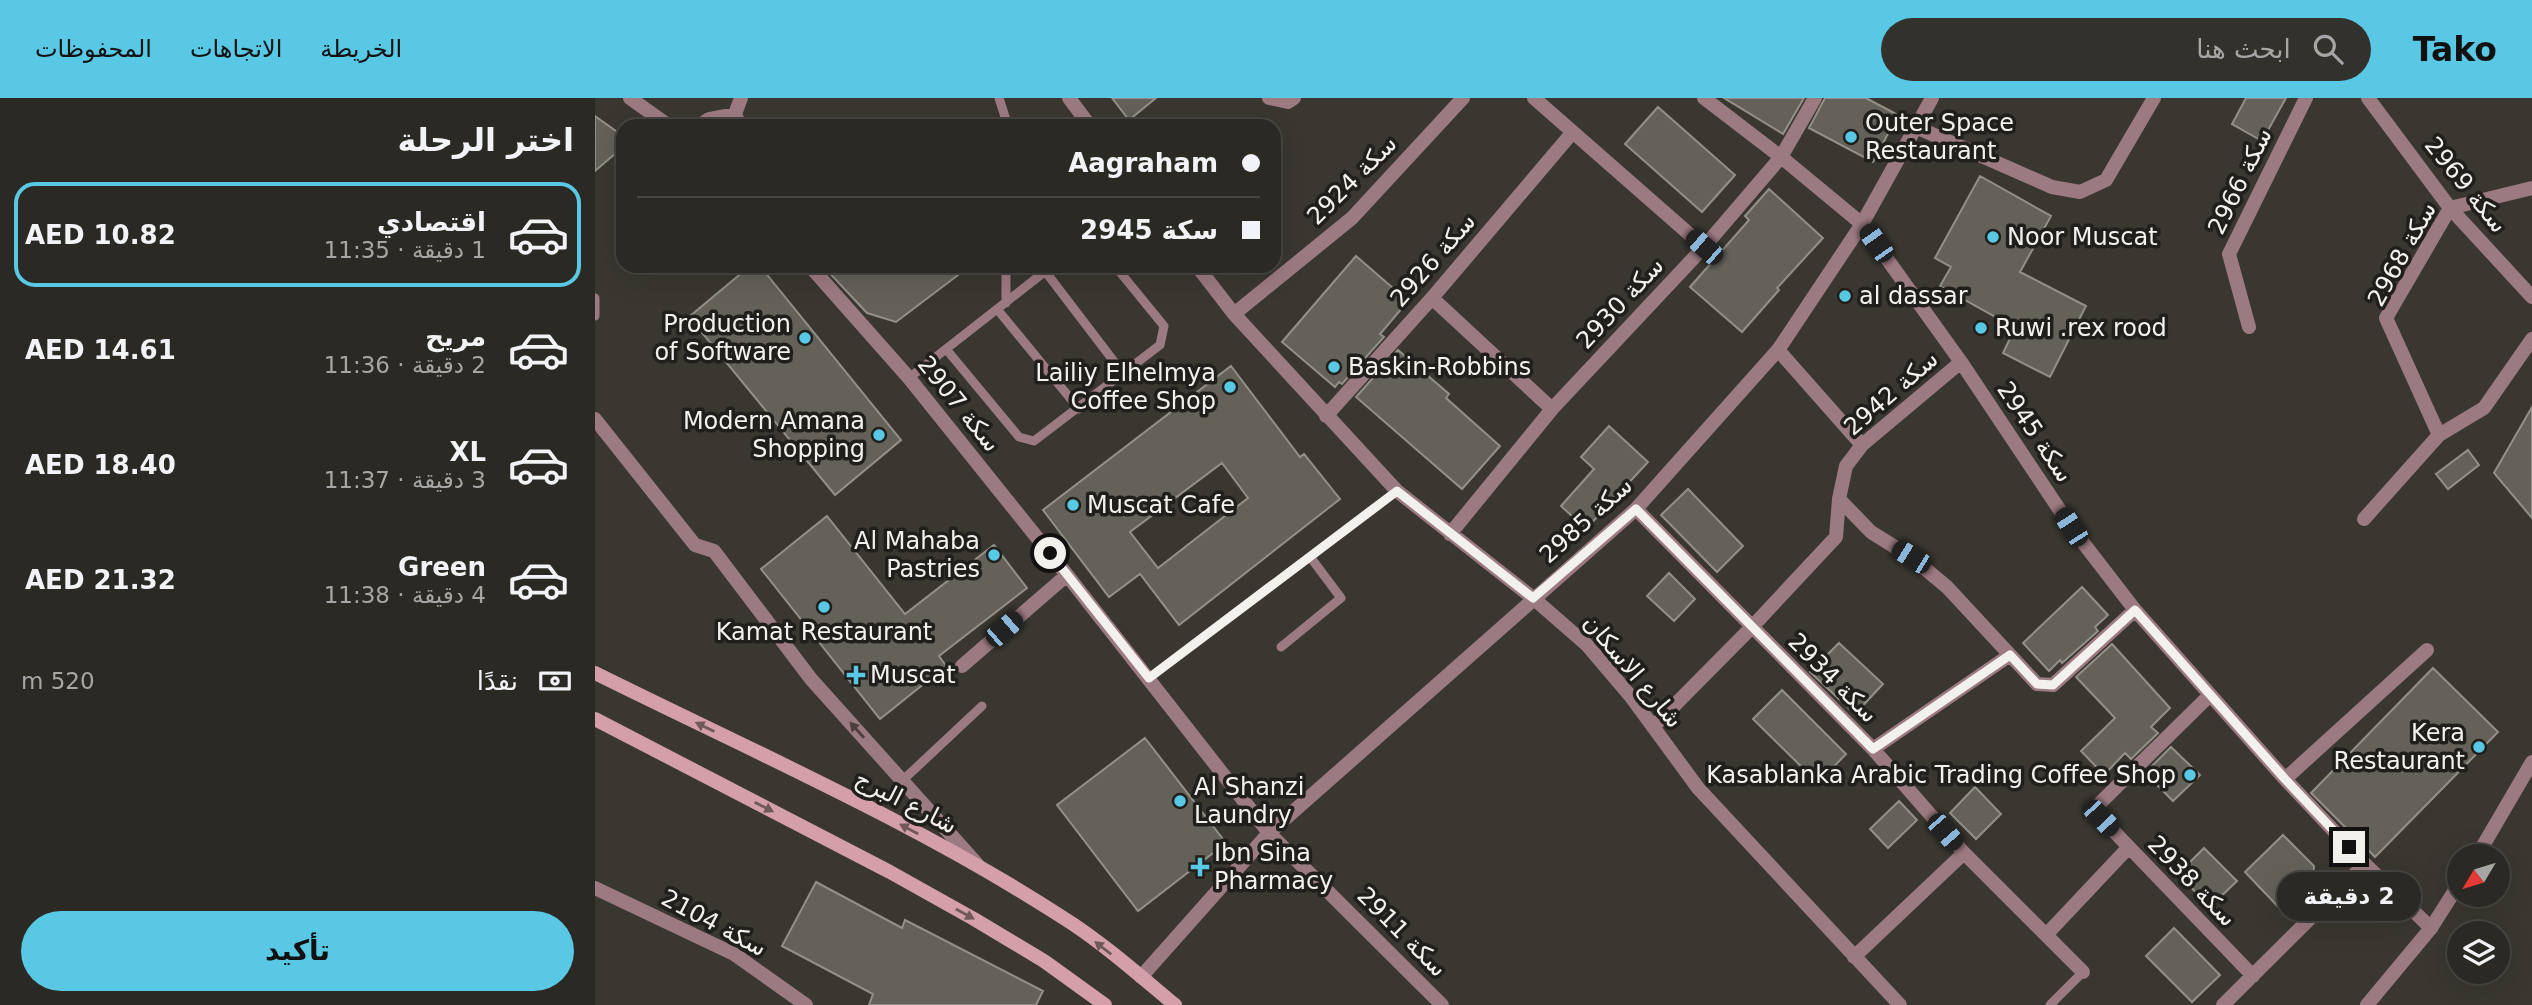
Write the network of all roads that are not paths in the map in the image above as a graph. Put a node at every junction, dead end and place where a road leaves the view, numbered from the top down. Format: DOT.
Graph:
graph roads {
  1 [pos="630,98"];
  2 [pos="741,98"];
  3 [pos="999,98"];
  4 [pos="1069,98"];
  5 [pos="1269,98"];
  6 [pos="1463,98"];
  7 [pos="1534,98"];
  8 [pos="1704,98"];
  9 [pos="1815,98"];
  10 [pos="1932,98"];
  11 [pos="2154,98"];
  12 [pos="2306,98"];
  13 [pos="2368,98"];
  14 [pos="1291,100"];
  15 [pos="659,119"];
  16 [pos="737,119"];
  17 [pos="1006,119"];
  18 [pos="1085,119"];
  19 [pos="1916,127"];
  20 [pos="1572,133"];
  21 [pos="1781,157"];
  22 [pos="2532,188"];
  23 [pos="2450,208"];
  24 [pos="1862,223"];
  25 [pos="1704,247"];
  26 [pos="816,273"];
  27 [pos="1005,273"];
  28 [pos="1044,273"];
  29 [pos="1052,273"];
  30 [pos="1121,273"];
  31 [pos="1202,273"];
  32 [pos="2532,297"];
  33 [pos="595,298"];
  34 [pos="1432,298"];
  35 [pos="1002,306"];
  36 [pos="1234,314"];
  37 [pos="595,316"];
  38 [pos="2249,327"];
  39 [pos="2532,339"];
  40 [pos="946,349"];
  41 [pos="1779,350"];
  42 [pos="1961,362"];
  43 [pos="1122,372"];
  44 [pos="909,378"];
  45 [pos="1079,409"];
  46 [pos="1552,409"];
  47 [pos="1326,415"];
  48 [pos="595,419"];
  49 [pos="2439,435"];
  50 [pos="1862,445"];
  51 [pos="1397,491"];
  52 [pos="1839,499"];
  53 [pos="1636,509"];
  54 [pos="2364,519"];
  55 [pos="1450,534"];
  56 [pos="1311,558"];
  57 [pos="1067,575"];
  58 [pos="1533,598"];
  59 [pos="2135,610"];
  60 [pos="1751,628"];
  61 [pos="1281,647"];
  62 [pos="2427,650"];
  63 [pos="2010,655"];
  64 [pos="962,666"];
  65 [pos="595,673"];
  66 [pos="1149,678"];
  67 [pos="2210,695"];
  68 [pos="982,706"];
  69 [pos="595,719"];
  70 [pos="1653,727"];
  71 [pos="1873,749"];
  72 [pos="2532,762"];
  73 [pos="2285,779"];
  74 [pos="903,780"];
  75 [pos="1269,833"];
  76 [pos="2484,844"];
  77 [pos="2128,848"];
  78 [pos="1964,853"];
  79 [pos="2365,864"];
  80 [pos="978,865"];
  81 [pos="595,888"];
  82 [pos="2447,903"];
  83 [pos="2431,928"];
  84 [pos="2046,935"];
  85 [pos="1854,957"];
  86 [pos="2083,972"];
  87 [pos="2253,976"];
  88 [pos="1141,977"];
  89 [pos="806,1005"];
  90 [pos="1105,1005"];
  91 [pos="1175,1005"];
  92 [pos="1442,1005"];
  93 [pos="1900,1005"];
  94 [pos="2050,1005"];
  95 [pos="2224,1005"];
  96 [pos="2367,1005"];
  1 -- 15 [label="street"];
  2 -- 16 [label="street"];
  3 -- 17 [label="lane"];
  4 -- 18 [label="street"];
  5 -- 14 [label="street"];
  6 -- 36 [label="street, سكة 2924"];
  7 -- 20 [label="street"];
  8 -- 21 [label="street, سكة 2945"];
  9 -- 21 [label="street, سكة 2930"];
  10 -- 19 [label="street, سكة 2985"];
  11 -- 19 [label="street"];
  12 -- 38 [label="street, سكة 2966"];
  13 -- 23 [label="street, سكة 2969"];
  19 -- 24 [label="street, سكة 2985"];
  20 -- 25 [label="street"];
  20 -- 34 [label="street, سكة 2926"];
  21 -- 24 [label="street, سكة 2945"];
  21 -- 25 [label="street, سكة 2930"];
  22 -- 23 [label="street, سكة 2968"];
  23 -- 32 [label="street, سكة 2969"];
  23 -- 49 [label="street, سكة 2968"];
  24 -- 41 [label="street, سكة 2985"];
  24 -- 42 [label="street, سكة 2945"];
  25 -- 46 [label="street, سكة 2930"];
  26 -- 44 [label="street, سكة 2907"];
  27 -- 35 [label="lane"];
  28 -- 35 [label="lane"];
  29 -- 43 [label="lane"];
  30 -- 43 [label="lane"];
  31 -- 36 [label="street, شارع الاسكان"];
  33 -- 37 [label="lane"];
  34 -- 46 [label="street"];
  34 -- 47 [label="street, سكة 2926"];
  35 -- 40 [label="lane"];
  35 -- 45 [label="lane"];
  36 -- 47 [label="street, شارع الاسكان"];
  39 -- 49 [label="street"];
  40 -- 44 [label="lane"];
  40 -- 45 [label="lane"];
  41 -- 50 [label="street"];
  41 -- 53 [label="street, سكة 2985"];
  42 -- 50 [label="street, سكة 2942"];
  42 -- 59 [label="street, سكة 2945"];
  43 -- 45 [label="lane"];
  44 -- 57 [label="street, سكة 2907"];
  46 -- 55 [label="street, سكة 2930"];
  47 -- 51 [label="street, شارع الاسكان"];
  74 -- 48 [label="street, one-way"];
  49 -- 54 [label="street"];
  50 -- 52 [label="street, سكة 2942"];
  51 -- 55 [label="street, شارع الاسكان"];
  51 -- 56 [label="lane"];
  52 -- 60 [label="street, سكة 2942"];
  52 -- 63 [label="street"];
  53 -- 58 [label="street, سكة 2985"];
  53 -- 60 [label="street, سكة 2934"];
  55 -- 58 [label="street, شارع الاسكان"];
  56 -- 61 [label="lane"];
  56 -- 66 [label="lane"];
  57 -- 64 [label="street"];
  57 -- 66 [label="street, سكة 2907"];
  58 -- 70 [label="street, شارع الاسكان"];
  58 -- 75 [label="street, سكة 2985"];
  59 -- 63 [label="street"];
  59 -- 67 [label="street, سكة 2945"];
  60 -- 70 [label="street, سكة 2942"];
  60 -- 71 [label="street, سكة 2934"];
  62 -- 73 [label="street"];
  63 -- 71 [label="street"];
  80 -- 65 [label="main road, شارع البرج, one-way"];
  66 -- 75 [label="street, سكة 2907"];
  67 -- 73 [label="street, سكة 2945"];
  67 -- 77 [label="street, سكة 2938"];
  68 -- 74 [label="lane"];
  69 -- 90 [label="main road, one-way"];
  70 -- 85 [label="street, شارع الاسكان"];
  71 -- 78 [label="street, سكة 2934"];
  72 -- 76 [label="street"];
  73 -- 79 [label="street, سكة 2945"];
  74 -- 80 [label="street"];
  75 -- 88 [label="street, سكة 2985"];
  75 -- 92 [label="street, سكة 2911"];
  77 -- 84 [label="street"];
  77 -- 87 [label="street, سكة 2938"];
  78 -- 84 [label="street, سكة 2934"];
  78 -- 85 [label="street"];
  79 -- 83 [label="street, سكة 2945"];
  79 -- 87 [label="street"];
  88 -- 80 [label="main road, شارع البرج, one-way"];
  81 -- 89 [label="street, سكة 2104"];
  82 -- 83 [label="street"];
  83 -- 96 [label="street"];
  84 -- 86 [label="street, سكة 2934"];
  85 -- 93 [label="street, شارع الاسكان"];
  86 -- 94 [label="lane"];
  87 -- 95 [label="street"];
  88 -- 91 [label="main road, شارع البرج"];
}
